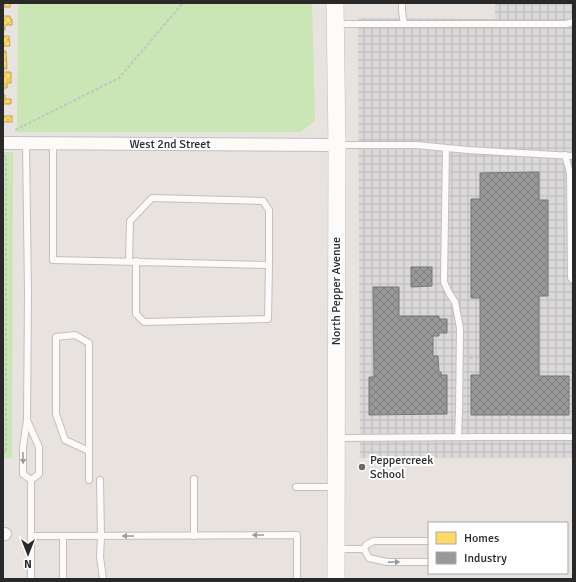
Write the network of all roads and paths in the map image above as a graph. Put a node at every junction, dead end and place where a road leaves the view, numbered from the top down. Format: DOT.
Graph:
graph roads {
  1 [pos="183,3"];
  2 [pos="335,3"];
  3 [pos="402,3"];
  4 [pos="573,22"];
  5 [pos="336,24"];
  6 [pos="404,24"];
  7 [pos="15,130"];
  8 [pos="3,143"];
  9 [pos="26,143"];
  10 [pos="54,143"];
  11 [pos="337,145"];
  12 [pos="446,148"];
  13 [pos="565,155"];
  14 [pos="3,156"];
  15 [pos="573,156"];
  16 [pos="129,261"];
  17 [pos="136,262"];
  18 [pos="269,265"];
  19 [pos="573,280"];
  20 [pos="470,358"];
  21 [pos="479,358"];
  22 [pos="404,414"];
  23 [pos="508,415"];
  24 [pos="508,418"];
  25 [pos="27,420"];
  26 [pos="404,420"];
  27 [pos="458,437"];
  28 [pos="573,437"];
  29 [pos="336,438"];
  30 [pos="88,451"];
  31 [pos="3,452"];
  32 [pos="194,479"];
  33 [pos="31,480"];
  34 [pos="88,480"];
  35 [pos="100,480"];
  36 [pos="296,487"];
  37 [pos="336,487"];
  38 [pos="31,536"];
  39 [pos="63,536"];
  40 [pos="101,536"];
  41 [pos="194,536"];
  42 [pos="428,541"];
  43 [pos="336,548"];
  44 [pos="364,549"];
  45 [pos="428,562"];
  46 [pos="31,579"];
  47 [pos="63,579"];
  48 [pos="103,579"];
  49 [pos="297,579"];
  50 [pos="336,579"];
  1 -- 7 [label="path"];
  2 -- 5 [label="main road, North Pepper Avenue"];
  3 -- 6 [label="lane"];
  4 -- 6 [label="lane"];
  5 -- 6 [label="lane"];
  5 -- 11 [label="main road, North Pepper Avenue"];
  8 -- 9 [label="street, West 2nd Street"];
  9 -- 10 [label="street, West 2nd Street"];
  9 -- 25 [label="lane"];
  10 -- 11 [label="street, West 2nd Street"];
  10 -- 16 [label="lane"];
  11 -- 12 [label="lane"];
  11 -- 29 [label="main road, North Pepper Avenue"];
  12 -- 13 [label="lane"];
  12 -- 27 [label="lane"];
  13 -- 15 [label="lane"];
  13 -- 19 [label="lane"];
  14 -- 31 [label="path"];
  16 -- 17 [label="lane"];
  16 -- 18 [label="lane"];
  17 -- 18 [label="lane"];
  17 -- 18 [label="lane"];
  20 -- 21 [label="path"];
  22 -- 26 [label="path"];
  23 -- 24 [label="path"];
  25 -- 33 [label="lane, one-way"];
  25 -- 33 [label="lane"];
  27 -- 28 [label="lane"];
  27 -- 29 [label="lane"];
  29 -- 37 [label="main road, North Pepper Avenue"];
  30 -- 30 [label="lane"];
  30 -- 34 [label="lane"];
  32 -- 41 [label="lane"];
  33 -- 38 [label="lane"];
  35 -- 40 [label="lane"];
  36 -- 37 [label="lane"];
  37 -- 43 [label="main road, North Pepper Avenue"];
  38 -- 39 [label="lane"];
  38 -- 46 [label="lane"];
  39 -- 40 [label="lane"];
  39 -- 47 [label="lane"];
  41 -- 40 [label="lane, one-way"];
  40 -- 48 [label="lane"];
  49 -- 41 [label="lane, one-way"];
  42 -- 44 [label="lane"];
  43 -- 44 [label="lane"];
  43 -- 50 [label="main road, North Pepper Avenue"];
  44 -- 45 [label="lane, one-way"];
}
